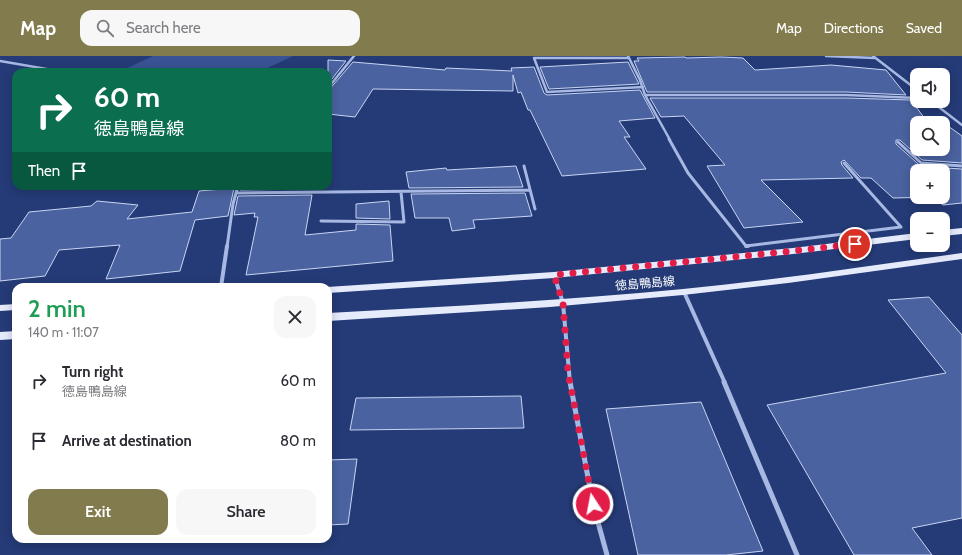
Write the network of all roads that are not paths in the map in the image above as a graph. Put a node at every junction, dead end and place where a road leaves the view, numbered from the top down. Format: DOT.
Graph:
graph roads {
  1 [pos="354,56"];
  2 [pos="826,56"];
  3 [pos="629,57"];
  4 [pos="874,57"];
  5 [pos="0,61"];
  6 [pos="41,68"];
  7 [pos="332,83"];
  8 [pos="910,85"];
  9 [pos="643,87"];
  10 [pos="645,95"];
  11 [pos="910,98"];
  12 [pos="940,108"];
  13 [pos="962,125"];
  14 [pos="898,142"];
  15 [pos="844,163"];
  16 [pos="921,163"];
  17 [pos="524,166"];
  18 [pos="962,166"];
  19 [pos="237,190"];
  20 [pos="530,190"];
  21 [pos="401,192"];
  22 [pos="236,193"];
  23 [pos="535,209"];
  24 [pos="321,222"];
  25 [pos="962,231"];
  26 [pos="950,232"];
  27 [pos="910,237"];
  28 [pos="962,256"];
  29 [pos="554,275"];
  30 [pos="222,283"];
  31 [pos="332,290"];
  32 [pos="684,292"];
  33 [pos="563,303"];
  34 [pos="12,307"];
  35 [pos="0,308"];
  36 [pos="332,316"];
  37 [pos="12,335"];
  38 [pos="0,336"];
  39 [pos="607,555"];
  40 [pos="797,555"];
  1 -- 7 [label="street"];
  2 -- 4 [label="street"];
  3 -- 9 [label="street"];
  3 -- 9 [label="street"];
  4 -- 8 [label="street"];
  5 -- 6 [label="street"];
  9 -- 10 [label="street"];
  10 -- 11 [label="street"];
  10 -- 15 [label="street"];
  12 -- 13 [label="street"];
  14 -- 16 [label="street"];
  16 -- 18 [label="street"];
  17 -- 20 [label="street"];
  19 -- 22 [label="street"];
  20 -- 21 [label="street"];
  20 -- 23 [label="street"];
  21 -- 22 [label="street"];
  21 -- 24 [label="street"];
  22 -- 30 [label="street"];
  25 -- 26 [label="main road"];
  27 -- 29 [label="main road, 徳島鴨島線"];
  28 -- 32 [label="main road, 徳島鴨島線"];
  29 -- 31 [label="main road, 徳島鴨島線"];
  29 -- 33 [label="street"];
  32 -- 33 [label="main road, 徳島鴨島線"];
  32 -- 40 [label="street"];
  33 -- 36 [label="main road, 徳島鴨島線"];
  33 -- 39 [label="street"];
  34 -- 35 [label="main road"];
  37 -- 38 [label="main road"];
}
